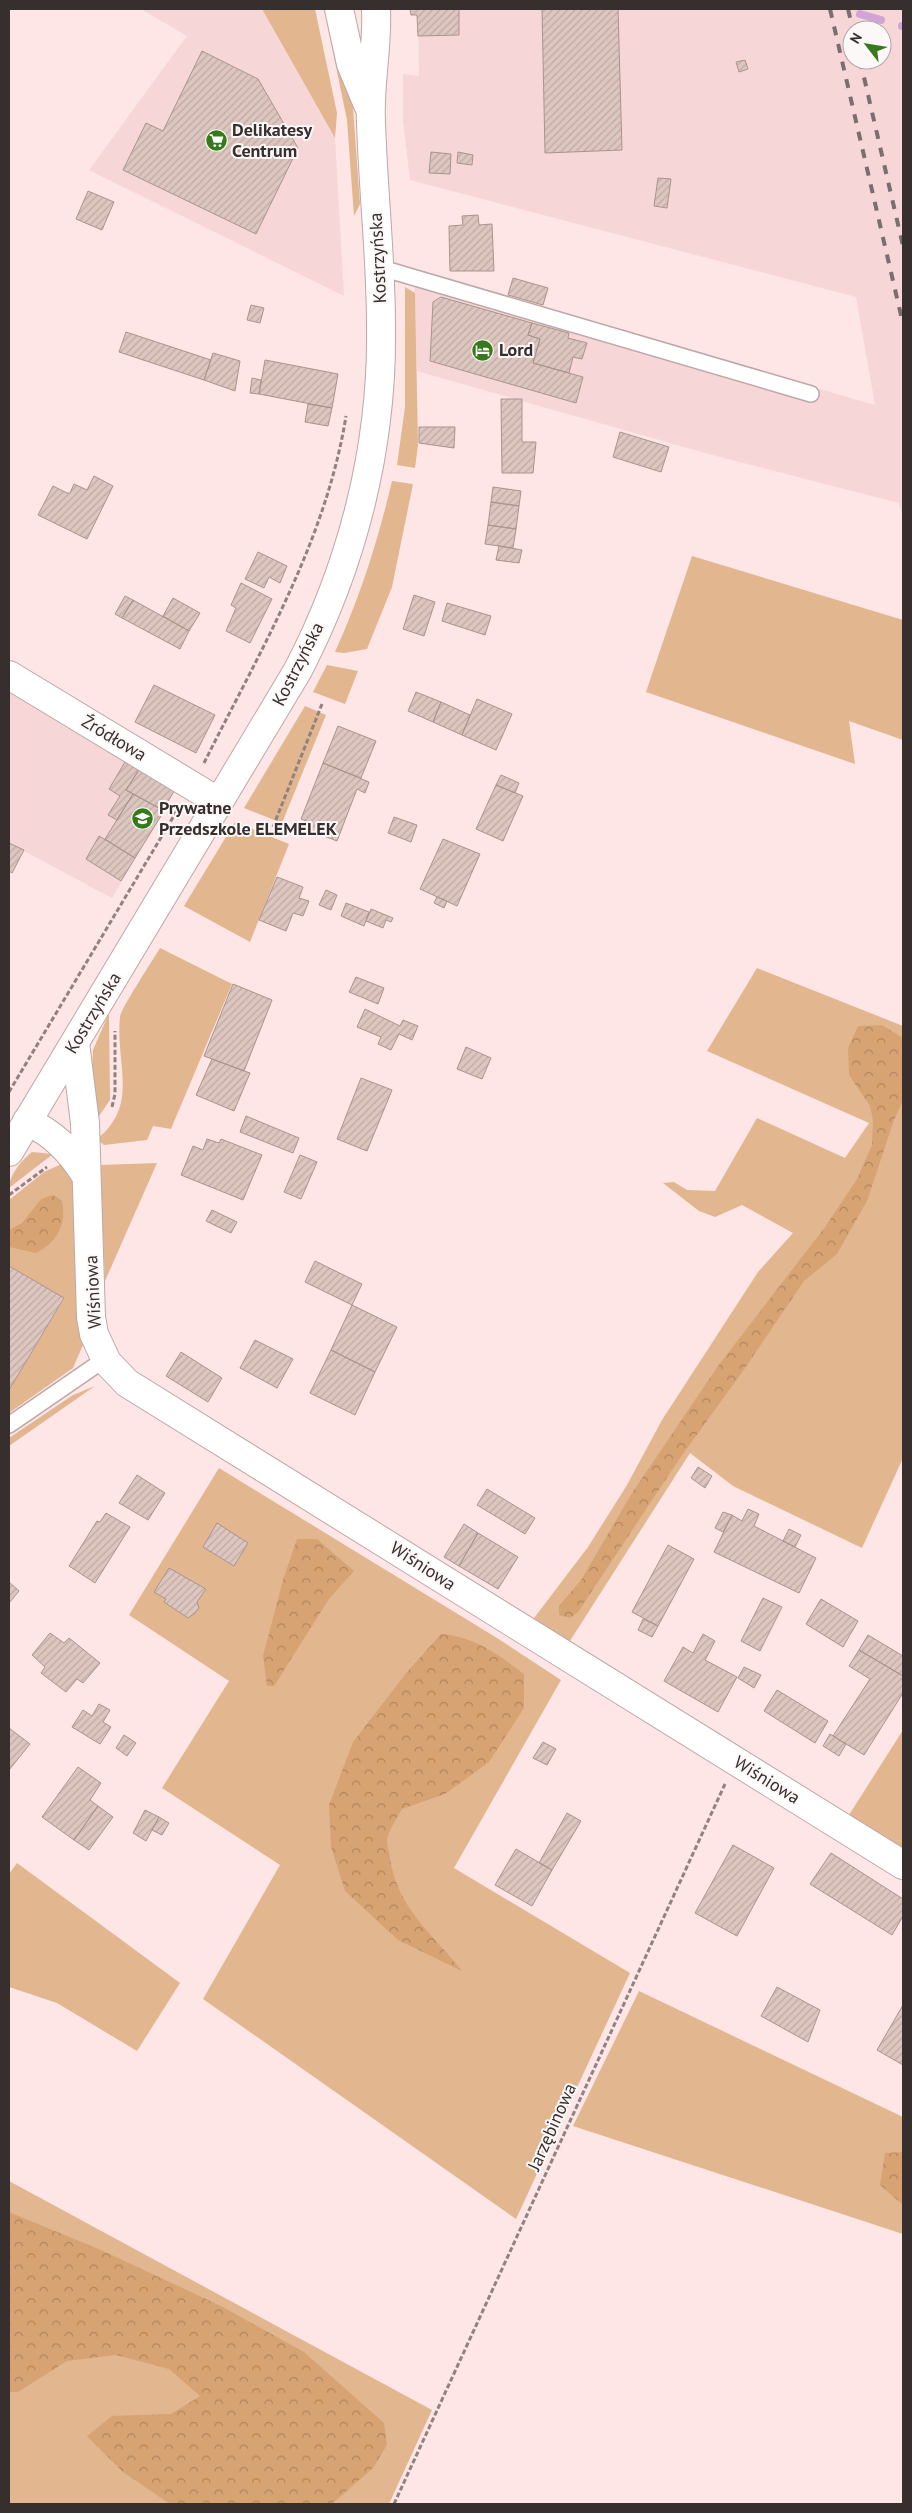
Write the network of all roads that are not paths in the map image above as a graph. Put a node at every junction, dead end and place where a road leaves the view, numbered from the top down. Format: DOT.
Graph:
graph roads {
  1 [pos="339,9"];
  2 [pos="376,9"];
  3 [pos="370,111"];
  4 [pos="378,267"];
  5 [pos="811,394"];
  6 [pos="9,675"];
  7 [pos="219,802"];
  8 [pos="75,1043"];
  9 [pos="27,1121"];
  10 [pos="9,1152"];
  11 [pos="86,1176"];
  12 [pos="105,1360"];
  13 [pos="9,1425"];
  14 [pos="903,1865"];
  1 -- 3 [label="street, Kostrzyńska"];
  2 -- 3 [label="street, Kostrzyńska"];
  3 -- 4 [label="street, Kostrzyńska"];
  4 -- 5 [label="lane"];
  4 -- 7 [label="street, Kostrzyńska"];
  6 -- 7 [label="street, Źródłowa"];
  7 -- 8 [label="street, Kostrzyńska"];
  8 -- 9 [label="street, Kostrzyńska"];
  8 -- 11 [label="street, Wiśniowa"];
  9 -- 10 [label="street, Kostrzyńska"];
  9 -- 11 [label="street"];
  11 -- 12 [label="street, Wiśniowa"];
  12 -- 13 [label="lane"];
  12 -- 14 [label="street, Wiśniowa"];
}
